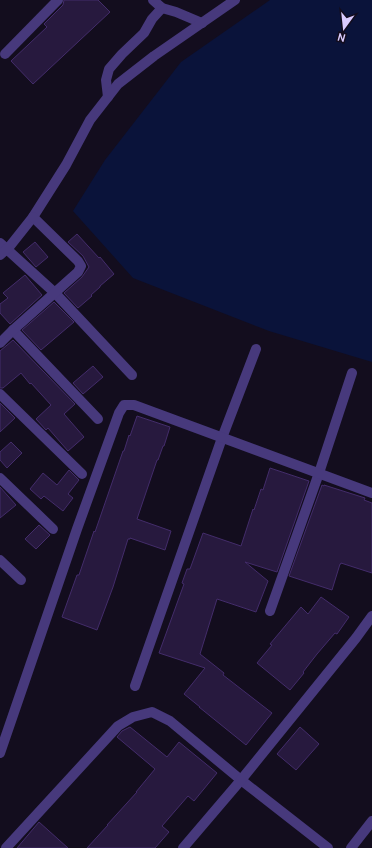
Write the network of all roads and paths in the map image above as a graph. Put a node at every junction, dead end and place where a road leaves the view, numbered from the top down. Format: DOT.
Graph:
graph roads {
  1 [pos="58,0"];
  2 [pos="153,0"];
  3 [pos="235,0"];
  4 [pos="162,8"];
  5 [pos="202,23"];
  6 [pos="5,54"];
  7 [pos="108,97"];
  8 [pos="33,217"];
  9 [pos="2,249"];
  10 [pos="55,293"];
  11 [pos="13,330"];
  12 [pos="0,343"];
  13 [pos="256,349"];
  14 [pos="352,373"];
  15 [pos="132,375"];
  16 [pos="0,394"];
  17 [pos="98,419"];
  18 [pos="222,438"];
  19 [pos="82,474"];
  20 [pos="319,474"];
  21 [pos="0,478"];
  22 [pos="372,493"];
  23 [pos="54,528"];
  24 [pos="0,560"];
  25 [pos="21,580"];
  26 [pos="270,611"];
  27 [pos="372,616"];
  28 [pos="135,686"];
  29 [pos="0,753"];
  30 [pos="241,780"];
  31 [pos="372,821"];
  32 [pos="6,848"];
  33 [pos="183,848"];
  34 [pos="328,848"];
  35 [pos="351,848"];
  1 -- 6 [label="street"];
  2 -- 4 [label="street"];
  3 -- 5 [label="street"];
  4 -- 5 [label="street"];
  4 -- 7 [label="street"];
  5 -- 7 [label="street"];
  7 -- 8 [label="street"];
  8 -- 9 [label="street"];
  8 -- 10 [label="street"];
  9 -- 10 [label="street"];
  10 -- 11 [label="street"];
  10 -- 15 [label="street"];
  11 -- 12 [label="street"];
  11 -- 17 [label="street"];
  13 -- 18 [label="street"];
  14 -- 20 [label="street"];
  16 -- 19 [label="street"];
  18 -- 20 [label="street"];
  18 -- 28 [label="street"];
  18 -- 29 [label="street"];
  20 -- 22 [label="street"];
  20 -- 26 [label="street"];
  21 -- 23 [label="street"];
  24 -- 25 [label="street"];
  27 -- 30 [label="street"];
  30 -- 32 [label="street"];
  30 -- 33 [label="street"];
  30 -- 34 [label="street"];
  31 -- 35 [label="street"];
}
